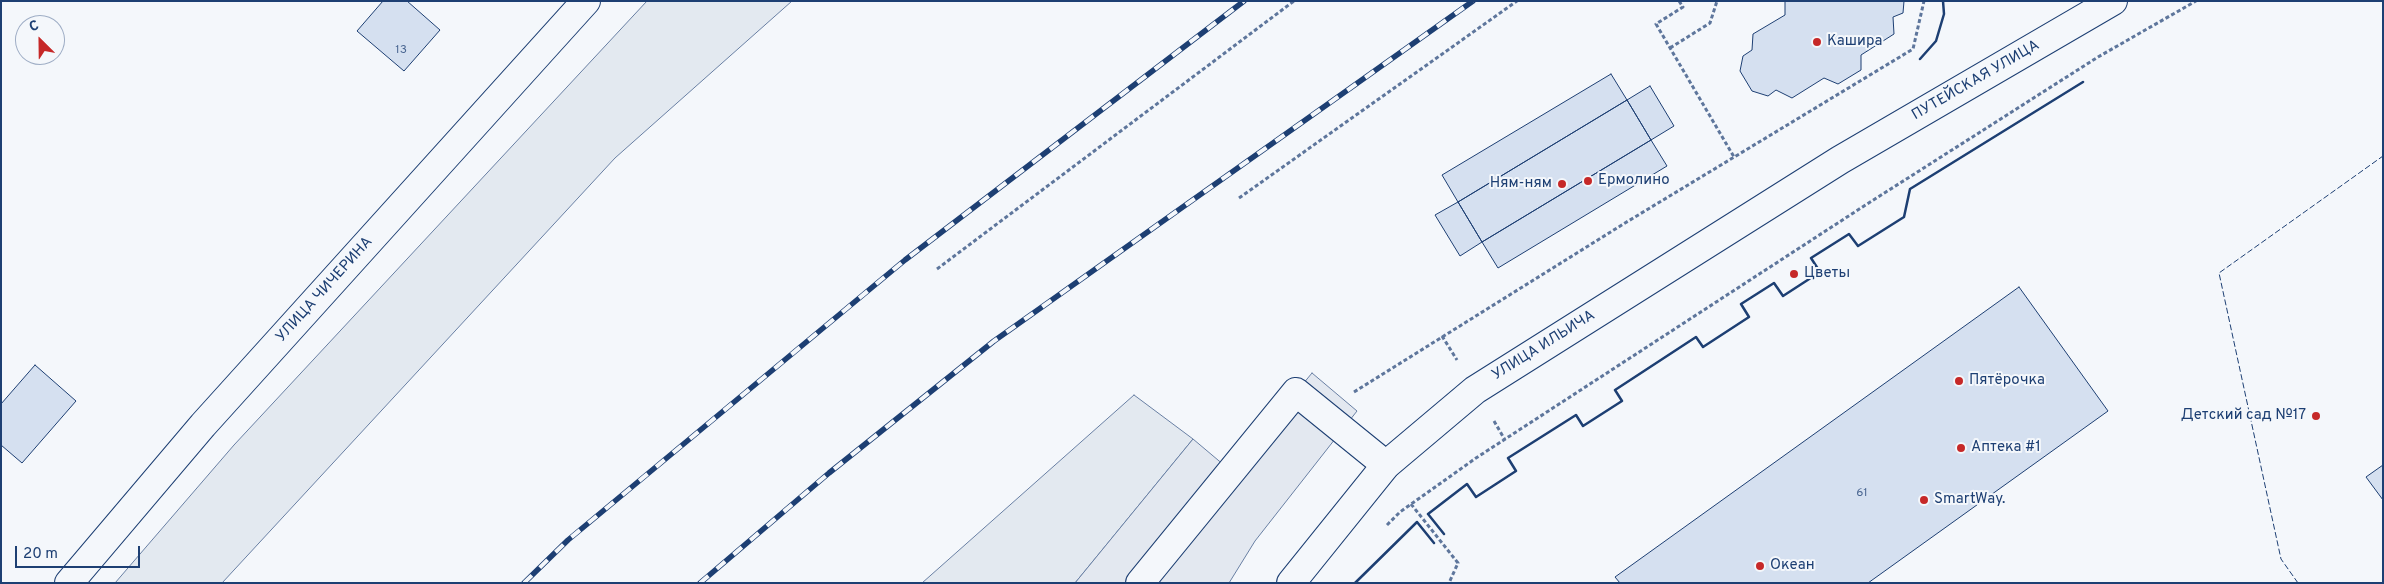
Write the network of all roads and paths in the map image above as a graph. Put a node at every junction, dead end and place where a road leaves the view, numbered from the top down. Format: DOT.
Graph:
graph roads {
  1 [pos="586,1"];
  2 [pos="1294,1"];
  3 [pos="1516,1"];
  4 [pos="1679,1"];
  5 [pos="1717,1"];
  6 [pos="1924,1"];
  7 [pos="2113,1"];
  8 [pos="2196,1"];
  9 [pos="1670,48"];
  10 [pos="1734,156"];
  11 [pos="1840,160"];
  12 [pos="1239,198"];
  13 [pos="937,269"];
  14 [pos="1321,412"];
  15 [pos="1386,465"];
  16 [pos="1411,504"];
  17 [pos="1386,526"];
  18 [pos="69,583"];
  19 [pos="1140,583"];
  20 [pos="1291,583"];
  21 [pos="1449,583"];
  1 -- 18 [label="main road, УЛИЦА ЧИЧЕРИНА"];
  2 -- 13 [label="path"];
  3 -- 12 [label="path"];
  4 -- 9 [label="path"];
  5 -- 9 [label="path"];
  6 -- 10 [label="path"];
  7 -- 11 [label="main road, ПУТЕЙСКАЯ УЛИЦА"];
  8 -- 16 [label="path"];
  9 -- 10 [label="path"];
  10 -- 14 [label="path"];
  11 -- 15 [label="main road, УЛИЦА ИЛЬИЧА"];
  14 -- 15 [label="main road"];
  14 -- 19 [label="main road"];
  15 -- 20 [label="main road, УЛИЦА ИЛЬИЧА"];
  16 -- 17 [label="path"];
  16 -- 21 [label="path"];
}
